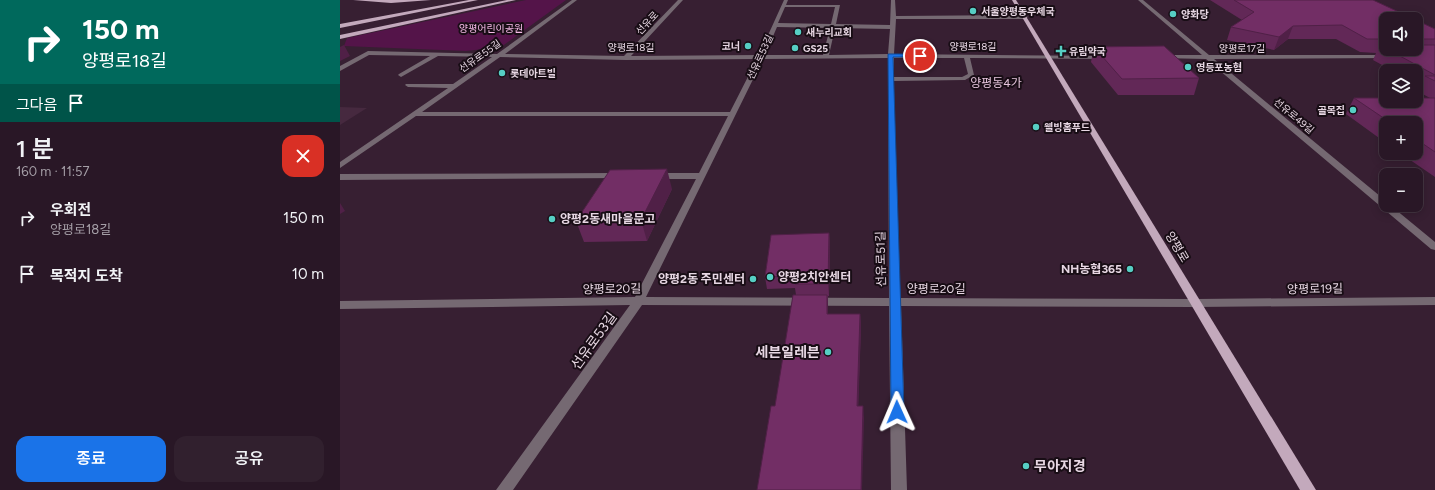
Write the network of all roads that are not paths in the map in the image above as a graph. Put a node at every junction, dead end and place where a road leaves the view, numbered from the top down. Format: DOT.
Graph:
graph roads {
  1 [pos="355,0"];
  2 [pos="429,0"];
  3 [pos="476,0"];
  4 [pos="514,0"];
  5 [pos="575,0"];
  6 [pos="681,0"];
  7 [pos="893,0"];
  8 [pos="1014,0"];
  9 [pos="1140,0"];
  10 [pos="785,3"];
  11 [pos="1024,17"];
  12 [pos="892,22"];
  13 [pos="775,25"];
  14 [pos="340,26"];
  15 [pos="833,26"];
  16 [pos="340,37"];
  17 [pos="436,55"];
  18 [pos="498,56"];
  19 [pos="761,56"];
  20 [pos="826,56"];
  21 [pos="890,56"];
  22 [pos="967,56"];
  23 [pos="1396,56"];
  24 [pos="1048,57"];
  25 [pos="1110,57"];
  26 [pos="1155,57"];
  27 [pos="1208,57"];
  28 [pos="626,58"];
  29 [pos="340,69"];
  30 [pos="401,75"];
  31 [pos="890,79"];
  32 [pos="408,85"];
  33 [pos="455,86"];
  34 [pos="414,114"];
  35 [pos="732,114"];
  36 [pos="340,166"];
  37 [pos="340,176"];
  38 [pos="630,176"];
  39 [pos="646,176"];
  40 [pos="701,176"];
  41 [pos="1435,248"];
  42 [pos="1435,300"];
  43 [pos="639,302"];
  44 [pos="894,302"];
  45 [pos="1196,303"];
  46 [pos="340,305"];
  47 [pos="504,490"];
  48 [pos="899,490"];
  49 [pos="1308,490"];
  1 -- 2 [label="main road"];
  3 -- 14 [label="main road"];
  4 -- 16 [label="main road"];
  5 -- 18 [label="street, 선유로55길"];
  6 -- 28 [label="street, 선유로"];
  7 -- 12 [label="street, 선유로51길"];
  8 -- 11 [label="main road, 양평로"];
  9 -- 27 [label="street, 선유로49길"];
  10 -- 13 [label="street, 선유로53길"];
  10 -- 15 [label="street"];
  11 -- 12 [label="street"];
  11 -- 24 [label="main road, 양평로"];
  12 -- 15 [label="street"];
  12 -- 21 [label="street, 선유로51길"];
  13 -- 15 [label="street"];
  13 -- 19 [label="street, 선유로53길"];
  15 -- 20 [label="street"];
  17 -- 18 [label="street, 양평로18길"];
  17 -- 29 [label="street, 양평로18길"];
  17 -- 30 [label="street"];
  18 -- 28 [label="street, 양평로18길"];
  18 -- 33 [label="street, 선유로55길"];
  19 -- 20 [label="street, 양평로18길"];
  19 -- 28 [label="street, 양평로18길"];
  19 -- 35 [label="street, 선유로53길"];
  20 -- 21 [label="street, 양평로18길"];
  21 -- 22 [label="street, 양평로18길"];
  21 -- 31 [label="street, 선유로51길"];
  22 -- 24 [label="street, 양평로18길"];
  22 -- 31 [label="street"];
  23 -- 27 [label="street, 양평로17길"];
  24 -- 25 [label="street"];
  24 -- 45 [label="main road, 양평로"];
  26 -- 27 [label="street, 양평로17길"];
  27 -- 41 [label="street, 선유로49길"];
  31 -- 44 [label="street, 선유로51길"];
  32 -- 33 [label="street, 선유로55길"];
  33 -- 34 [label="street, 선유로55길"];
  34 -- 35 [label="street"];
  34 -- 36 [label="street, 선유로55길"];
  35 -- 40 [label="street, 선유로53길"];
  37 -- 38 [label="street"];
  39 -- 40 [label="street"];
  40 -- 43 [label="street, 선유로53길"];
  42 -- 45 [label="street, 양평로19길"];
  43 -- 44 [label="street, 양평로20길"];
  43 -- 46 [label="street, 양평로20길"];
  43 -- 47 [label="street, 선유로53길"];
  44 -- 45 [label="street, 양평로20길"];
  44 -- 48 [label="street, 선유로51길"];
  45 -- 49 [label="main road, 양평로"];
}
